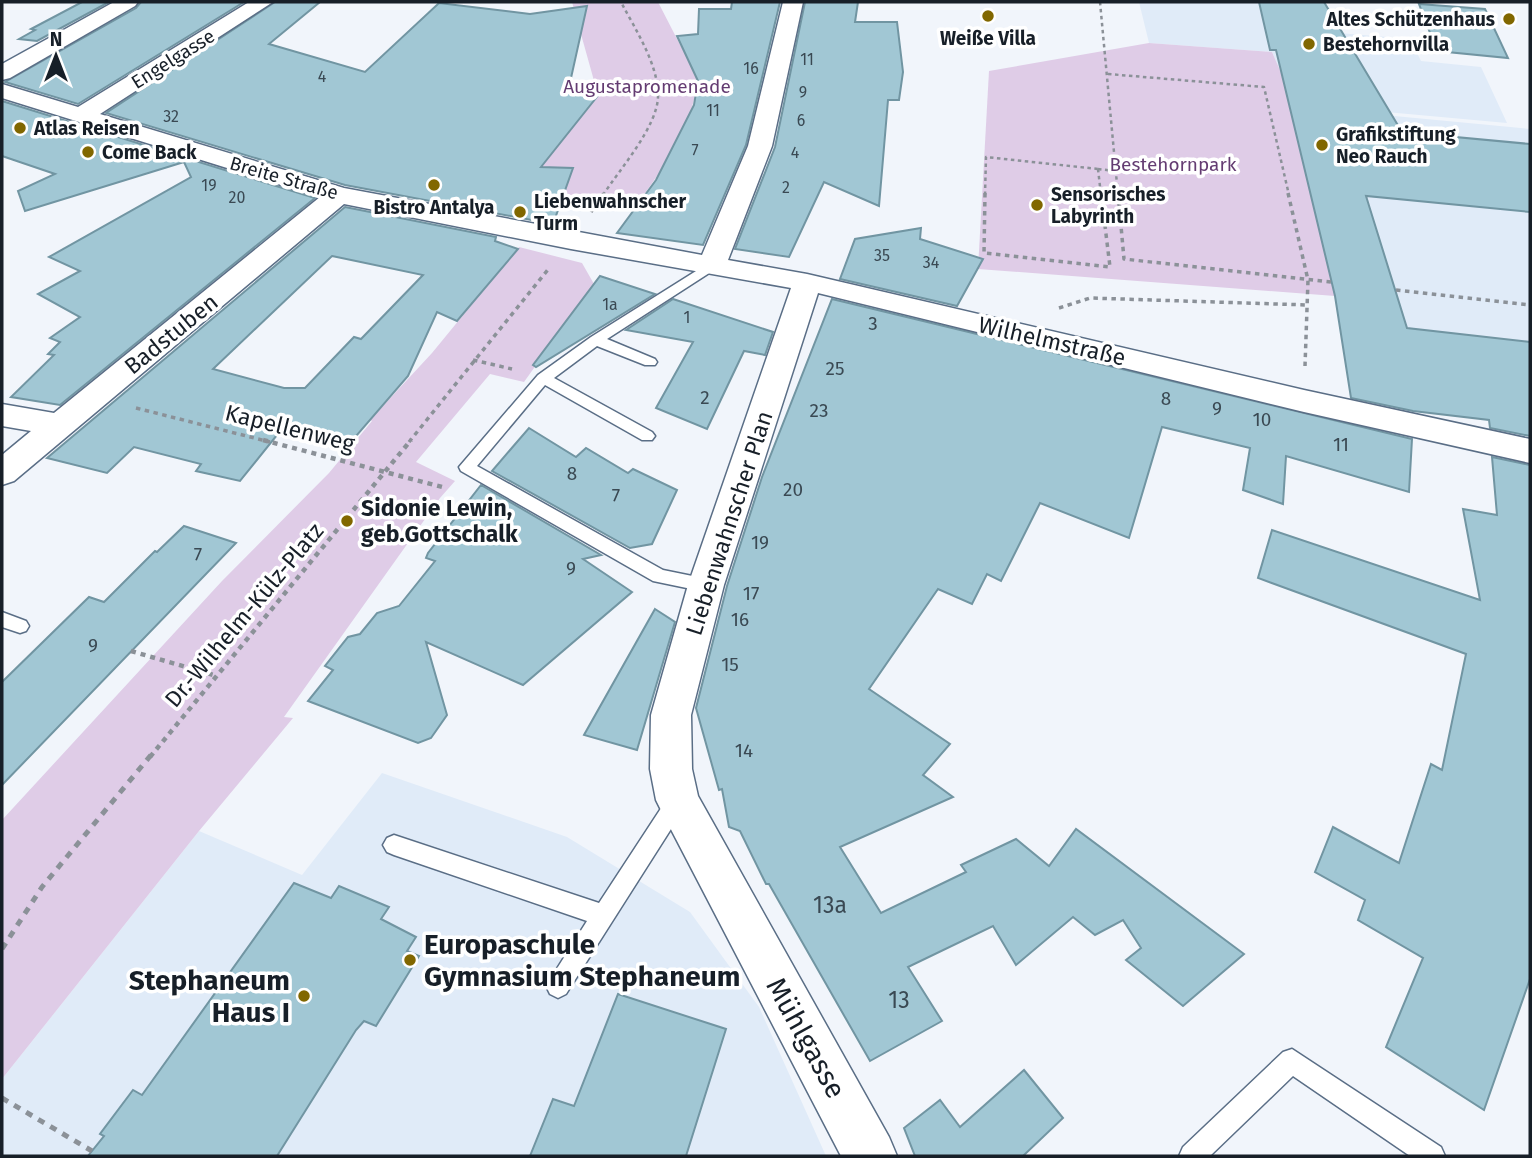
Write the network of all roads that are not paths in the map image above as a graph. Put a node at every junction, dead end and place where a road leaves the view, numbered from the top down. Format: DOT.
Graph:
graph roads {
  1 [pos="128,2"];
  2 [pos="263,2"];
  3 [pos="793,2"];
  4 [pos="2,73"];
  5 [pos="2,91"];
  6 [pos="82,115"];
  7 [pos="339,195"];
  8 [pos="572,241"];
  9 [pos="712,265"];
  10 [pos="807,282"];
  11 [pos="596,340"];
  12 [pos="650,362"];
  13 [pos="543,378"];
  14 [pos="2,415"];
  15 [pos="60,425"];
  16 [pos="647,436"];
  17 [pos="1530,452"];
  18 [pos="2,473"];
  19 [pos="706,585"];
  20 [pos="2,619"];
  21 [pos="20,626"];
  22 [pos="675,785"];
  23 [pos="394,845"];
  24 [pos="604,916"];
  25 [pos="558,985"];
  26 [pos="870,1156"];
  27 [pos="1192,1156"];
  28 [pos="1432,1156"];
  1 -- 4 [label="street"];
  2 -- 6 [label="street, Engelgasse"];
  3 -- 9 [label="street"];
  5 -- 6 [label="street, Breite Straße"];
  6 -- 7 [label="street, Breite Straße"];
  7 -- 8 [label="street, Breite Straße"];
  7 -- 15 [label="street, Badstuben"];
  8 -- 9 [label="street, Wilhelmstraße"];
  9 -- 10 [label="street, Wilhelmstraße"];
  9 -- 11 [label="lane"];
  10 -- 17 [label="street, Wilhelmstraße"];
  10 -- 19 [label="street, Liebenwahnscher Plan"];
  11 -- 12 [label="lane"];
  11 -- 13 [label="lane"];
  13 -- 16 [label="lane"];
  13 -- 19 [label="lane"];
  14 -- 15 [label="street"];
  15 -- 18 [label="street, Badstuben"];
  19 -- 22 [label="street, Liebenwahnscher Plan"];
  20 -- 21 [label="lane"];
  22 -- 24 [label="lane"];
  22 -- 26 [label="street, Mühlgasse"];
  23 -- 24 [label="lane"];
  24 -- 25 [label="lane"];
  27 -- 28 [label="lane"];
}
